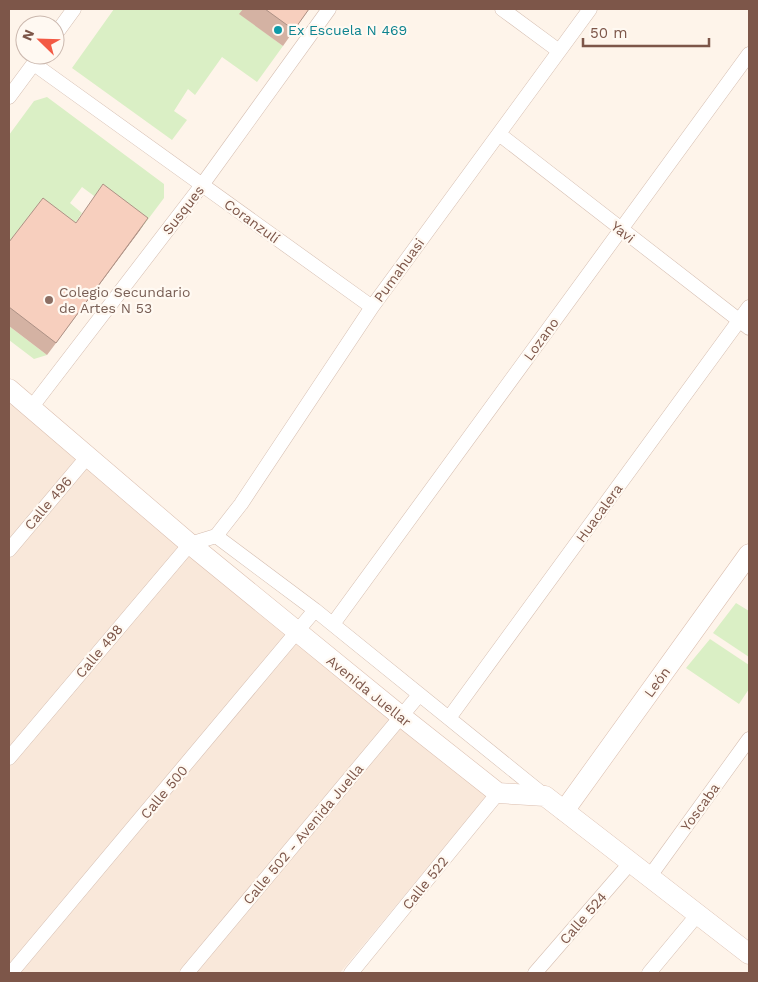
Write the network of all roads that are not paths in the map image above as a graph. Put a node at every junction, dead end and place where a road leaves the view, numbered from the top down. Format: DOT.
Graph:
graph roads {
  1 [pos="74,9"];
  2 [pos="329,9"];
  3 [pos="502,9"];
  4 [pos="590,9"];
  5 [pos="65,21"];
  6 [pos="559,51"];
  7 [pos="749,54"];
  8 [pos="33,65"];
  9 [pos="44,65"];
  10 [pos="9,97"];
  11 [pos="499,134"];
  12 [pos="202,185"];
  13 [pos="620,229"];
  14 [pos="372,307"];
  15 [pos="749,308"];
  16 [pos="745,324"];
  17 [pos="9,389"];
  18 [pos="31,408"];
  19 [pos="88,456"];
  20 [pos="216,536"];
  21 [pos="190,544"];
  22 [pos="9,550"];
  23 [pos="749,554"];
  24 [pos="316,610"];
  25 [pos="333,624"];
  26 [pos="298,633"];
  27 [pos="419,695"];
  28 [pos="402,717"];
  29 [pos="449,718"];
  30 [pos="749,739"];
  31 [pos="9,758"];
  32 [pos="498,794"];
  33 [pos="545,796"];
  34 [pos="564,811"];
  35 [pos="631,862"];
  36 [pos="650,876"];
  37 [pos="698,914"];
  38 [pos="749,954"];
  39 [pos="11,973"];
  40 [pos="187,973"];
  41 [pos="351,973"];
  42 [pos="535,973"];
  43 [pos="649,973"];
  1 -- 5 [label="street"];
  2 -- 12 [label="street, Susques"];
  3 -- 6 [label="street"];
  4 -- 6 [label="street, Pumahuasi"];
  6 -- 11 [label="street, Pumahuasi"];
  7 -- 13 [label="street, Lozano"];
  8 -- 10 [label="street"];
  9 -- 12 [label="street, Coranzulí"];
  11 -- 13 [label="street, Yavi"];
  11 -- 14 [label="street, Pumahuasi"];
  12 -- 14 [label="street, Coranzulí"];
  12 -- 18 [label="street, Susques"];
  13 -- 16 [label="street, Yavi"];
  13 -- 25 [label="street, Lozano"];
  14 -- 20 [label="street, Pumahuasi"];
  15 -- 16 [label="street, Huacalera"];
  16 -- 29 [label="street, Huacalera"];
  17 -- 18 [label="street, Avenida Juellar"];
  18 -- 19 [label="street, Avenida Juellar"];
  19 -- 21 [label="street, Avenida Juellar"];
  19 -- 22 [label="street, Calle 496"];
  20 -- 21 [label="street"];
  20 -- 24 [label="street"];
  21 -- 26 [label="street, Avenida Juellar"];
  21 -- 31 [label="street, Calle 498"];
  23 -- 34 [label="street, León"];
  24 -- 25 [label="street"];
  24 -- 26 [label="street, Calle 500"];
  25 -- 27 [label="street"];
  26 -- 28 [label="street, Avenida Juellar"];
  26 -- 39 [label="street, Calle 500"];
  27 -- 28 [label="street, Calle 502 - Avenida Juella"];
  27 -- 29 [label="street"];
  28 -- 32 [label="street, Avenida Juellar"];
  28 -- 40 [label="street, Calle 502 - Avenida Juella"];
  29 -- 33 [label="street"];
  30 -- 36 [label="street, Yoscaba"];
  32 -- 33 [label="street"];
  32 -- 41 [label="street, Calle 522"];
  33 -- 34 [label="street"];
  34 -- 35 [label="street"];
  35 -- 36 [label="street"];
  35 -- 42 [label="street, Calle 524"];
  36 -- 37 [label="street"];
  37 -- 38 [label="street"];
  37 -- 43 [label="street"];
}
